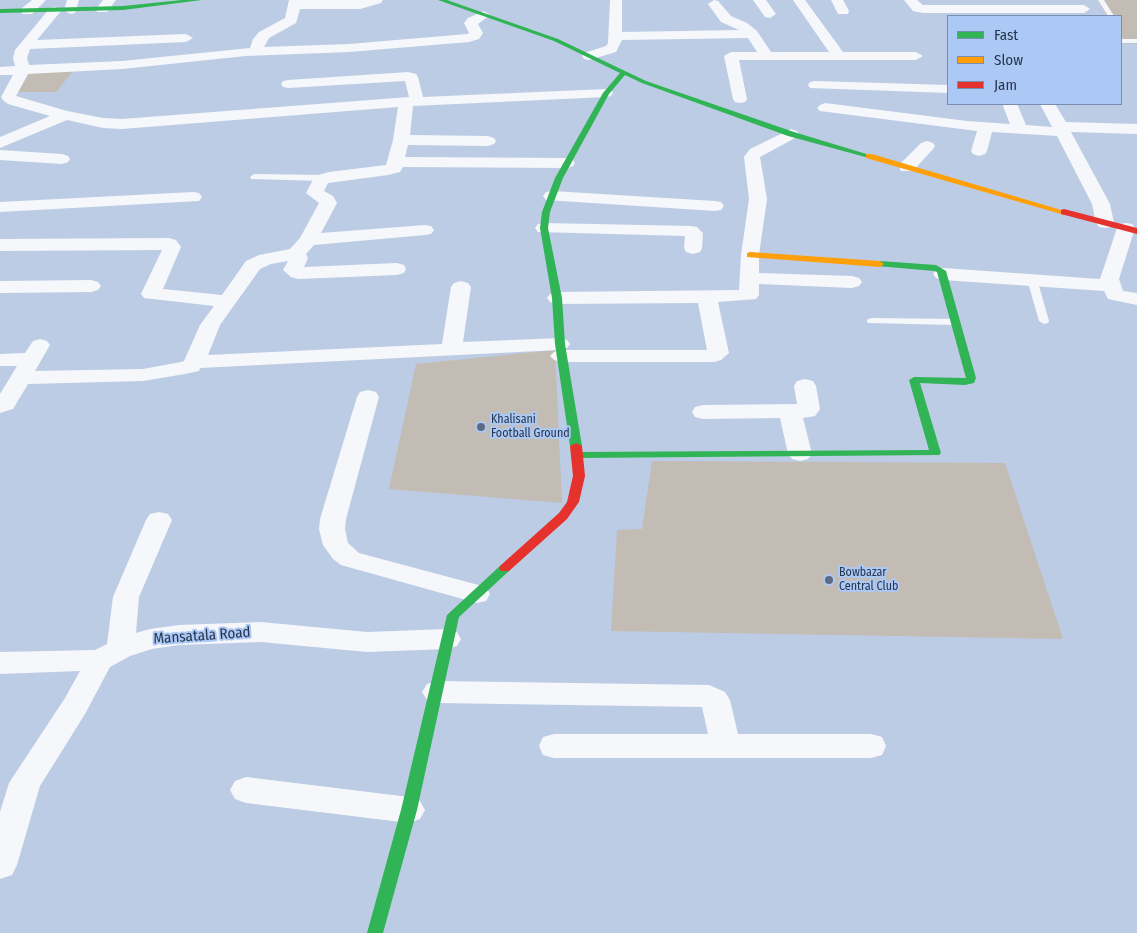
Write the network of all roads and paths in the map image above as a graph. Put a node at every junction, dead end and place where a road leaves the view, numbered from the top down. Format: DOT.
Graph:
graph roads {
  1 [pos="40,0"];
  2 [pos="199,0"];
  3 [pos="376,0"];
  4 [pos="442,0"];
  5 [pos="487,0"];
  6 [pos="616,0"];
  7 [pos="759,0"];
  8 [pos="799,0"];
  9 [pos="910,0"];
  10 [pos="1101,0"];
  11 [pos="173,2"];
  12 [pos="295,3"];
  13 [pos="106,4"];
  14 [pos="714,4"];
  15 [pos="459,6"];
  16 [pos="66,7"];
  17 [pos="1085,9"];
  18 [pos="0,11"];
  19 [pos="26,11"];
  20 [pos="770,14"];
  21 [pos="484,15"];
  22 [pos="1110,15"];
  23 [pos="752,34"];
  24 [pos="616,36"];
  25 [pos="186,38"];
  26 [pos="1122,41"];
  27 [pos="1137,42"];
  28 [pos="26,45"];
  29 [pos="349,48"];
  30 [pos="286,50"];
  31 [pos="256,52"];
  32 [pos="766,55"];
  33 [pos="838,55"];
  34 [pos="589,56"];
  35 [pos="22,70"];
  36 [pos="0,71"];
  37 [pos="624,72"];
  38 [pos="352,79"];
  39 [pos="288,84"];
  40 [pos="815,85"];
  41 [pos="941,89"];
  42 [pos="606,94"];
  43 [pos="4,97"];
  44 [pos="740,99"];
  45 [pos="1049,105"];
  46 [pos="1011,106"];
  47 [pos="825,108"];
  48 [pos="288,110"];
  49 [pos="412,110"];
  50 [pos="65,115"];
  51 [pos="986,127"];
  52 [pos="1020,129"];
  53 [pos="1137,129"];
  54 [pos="1062,130"];
  55 [pos="791,134"];
  56 [pos="488,141"];
  57 [pos="0,143"];
  58 [pos="927,146"];
  59 [pos="399,151"];
  60 [pos="470,151"];
  61 [pos="980,151"];
  62 [pos="0,155"];
  63 [pos="62,159"];
  64 [pos="907,167"];
  65 [pos="563,170"];
  66 [pos="254,177"];
  67 [pos="454,177"];
  68 [pos="323,178"];
  69 [pos="552,196"];
  70 [pos="194,197"];
  71 [pos="715,206"];
  72 [pos="0,207"];
  73 [pos="1105,223"];
  74 [pos="544,228"];
  75 [pos="425,230"];
  76 [pos="1132,230"];
  77 [pos="0,245"];
  78 [pos="302,247"];
  79 [pos="693,248"];
  80 [pos="750,255"];
  81 [pos="397,269"];
  82 [pos="942,274"];
  83 [pos="750,278"];
  84 [pos="1032,279"];
  85 [pos="852,282"];
  86 [pos="91,286"];
  87 [pos="1111,286"];
  88 [pos="0,287"];
  89 [pos="461,287"];
  90 [pos="707,297"];
  91 [pos="558,298"];
  92 [pos="1137,299"];
  93 [pos="226,301"];
  94 [pos="872,321"];
  95 [pos="1044,321"];
  96 [pos="955,322"];
  97 [pos="452,349"];
  98 [pos="560,350"];
  99 [pos="0,360"];
  100 [pos="194,362"];
  101 [pos="30,364"];
  102 [pos="0,373"];
  103 [pos="806,386"];
  104 [pos="368,397"];
  105 [pos="0,406"];
  106 [pos="703,412"];
  107 [pos="790,412"];
  108 [pos="800,454"];
  109 [pos="578,455"];
  110 [pos="159,520"];
  111 [pos="477,594"];
  112 [pos="447,639"];
  113 [pos="110,655"];
  114 [pos="0,663"];
  115 [pos="437,692"];
  116 [pos="554,746"];
  117 [pos="871,746"];
  118 [pos="726,747"];
  119 [pos="246,790"];
  120 [pos="409,810"];
  121 [pos="0,865"];
  122 [pos="375,933"];
  1 -- 19 [label="street"];
  2 -- 11 [label="street"];
  3 -- 12 [label="street"];
  4 -- 15 [label="street"];
  5 -- 15 [label="street"];
  6 -- 24 [label="street"];
  7 -- 20 [label="street"];
  8 -- 33 [label="street"];
  9 -- 17 [label="street"];
  10 -- 22 [label="lane"];
  11 -- 13 [label="street"];
  12 -- 31 [label="street"];
  13 -- 16 [label="street"];
  14 -- 23 [label="street"];
  15 -- 21 [label="street"];
  16 -- 19 [label="street"];
  16 -- 28 [label="street"];
  18 -- 19 [label="street"];
  21 -- 29 [label="street"];
  21 -- 34 [label="street"];
  23 -- 24 [label="street"];
  23 -- 32 [label="street"];
  24 -- 34 [label="street"];
  25 -- 28 [label="street"];
  26 -- 27 [label="lane"];
  28 -- 35 [label="street"];
  29 -- 30 [label="street"];
  29 -- 38 [label="street"];
  30 -- 31 [label="street"];
  30 -- 39 [label="street"];
  31 -- 35 [label="street"];
  32 -- 33 [label="street"];
  32 -- 44 [label="street"];
  33 -- 41 [label="street"];
  34 -- 37 [label="street"];
  35 -- 36 [label="street"];
  35 -- 43 [label="street"];
  37 -- 42 [label="street"];
  37 -- 55 [label="street"];
  38 -- 39 [label="street"];
  38 -- 49 [label="street"];
  39 -- 48 [label="street"];
  40 -- 41 [label="street"];
  42 -- 49 [label="street"];
  42 -- 65 [label="street"];
  43 -- 50 [label="street"];
  45 -- 54 [label="street"];
  46 -- 52 [label="street"];
  47 -- 51 [label="street"];
  48 -- 49 [label="street"];
  48 -- 50 [label="street"];
  49 -- 59 [label="street"];
  50 -- 57 [label="street"];
  51 -- 52 [label="street"];
  51 -- 61 [label="street"];
  52 -- 54 [label="street"];
  53 -- 54 [label="street"];
  54 -- 73 [label="street"];
  55 -- 64 [label="street"];
  55 -- 80 [label="street"];
  56 -- 59 [label="street"];
  58 -- 64 [label="street"];
  59 -- 60 [label="street"];
  59 -- 65 [label="street"];
  59 -- 68 [label="street"];
  62 -- 63 [label="street"];
  64 -- 73 [label="street"];
  65 -- 67 [label="street"];
  65 -- 69 [label="street"];
  66 -- 68 [label="lane"];
  68 -- 78 [label="street"];
  69 -- 71 [label="street"];
  69 -- 74 [label="street"];
  70 -- 72 [label="street"];
  73 -- 76 [label="street"];
  74 -- 79 [label="street"];
  74 -- 91 [label="street"];
  75 -- 78 [label="street"];
  76 -- 87 [label="street"];
  77 -- 93 [label="street"];
  78 -- 81 [label="street"];
  78 -- 93 [label="street"];
  80 -- 82 [label="street"];
  80 -- 83 [label="street"];
  82 -- 84 [label="street"];
  82 -- 96 [label="street"];
  83 -- 85 [label="street"];
  83 -- 90 [label="street"];
  84 -- 87 [label="street"];
  84 -- 95 [label="lane"];
  86 -- 88 [label="street"];
  87 -- 92 [label="street"];
  89 -- 97 [label="street"];
  90 -- 91 [label="street"];
  90 -- 98 [label="street"];
  91 -- 98 [label="street"];
  93 -- 100 [label="street"];
  94 -- 96 [label="lane"];
  96 -- 108 [label="street"];
  97 -- 98 [label="street"];
  97 -- 100 [label="street"];
  98 -- 109 [label="street"];
  99 -- 101 [label="street"];
  100 -- 101 [label="street"];
  101 -- 102 [label="street"];
  101 -- 105 [label="street"];
  103 -- 107 [label="street"];
  104 -- 111 [label="street"];
  106 -- 107 [label="street"];
  107 -- 108 [label="street"];
  108 -- 109 [label="street"];
  109 -- 111 [label="street"];
  110 -- 113 [label="street"];
  111 -- 112 [label="street"];
  112 -- 113 [label="street, Mansatala Road"];
  112 -- 115 [label="street"];
  113 -- 114 [label="street, Mansatala Road"];
  113 -- 121 [label="street"];
  115 -- 118 [label="street"];
  115 -- 120 [label="street"];
  116 -- 118 [label="street"];
  117 -- 118 [label="street"];
  119 -- 120 [label="street"];
  120 -- 122 [label="street"];
}
